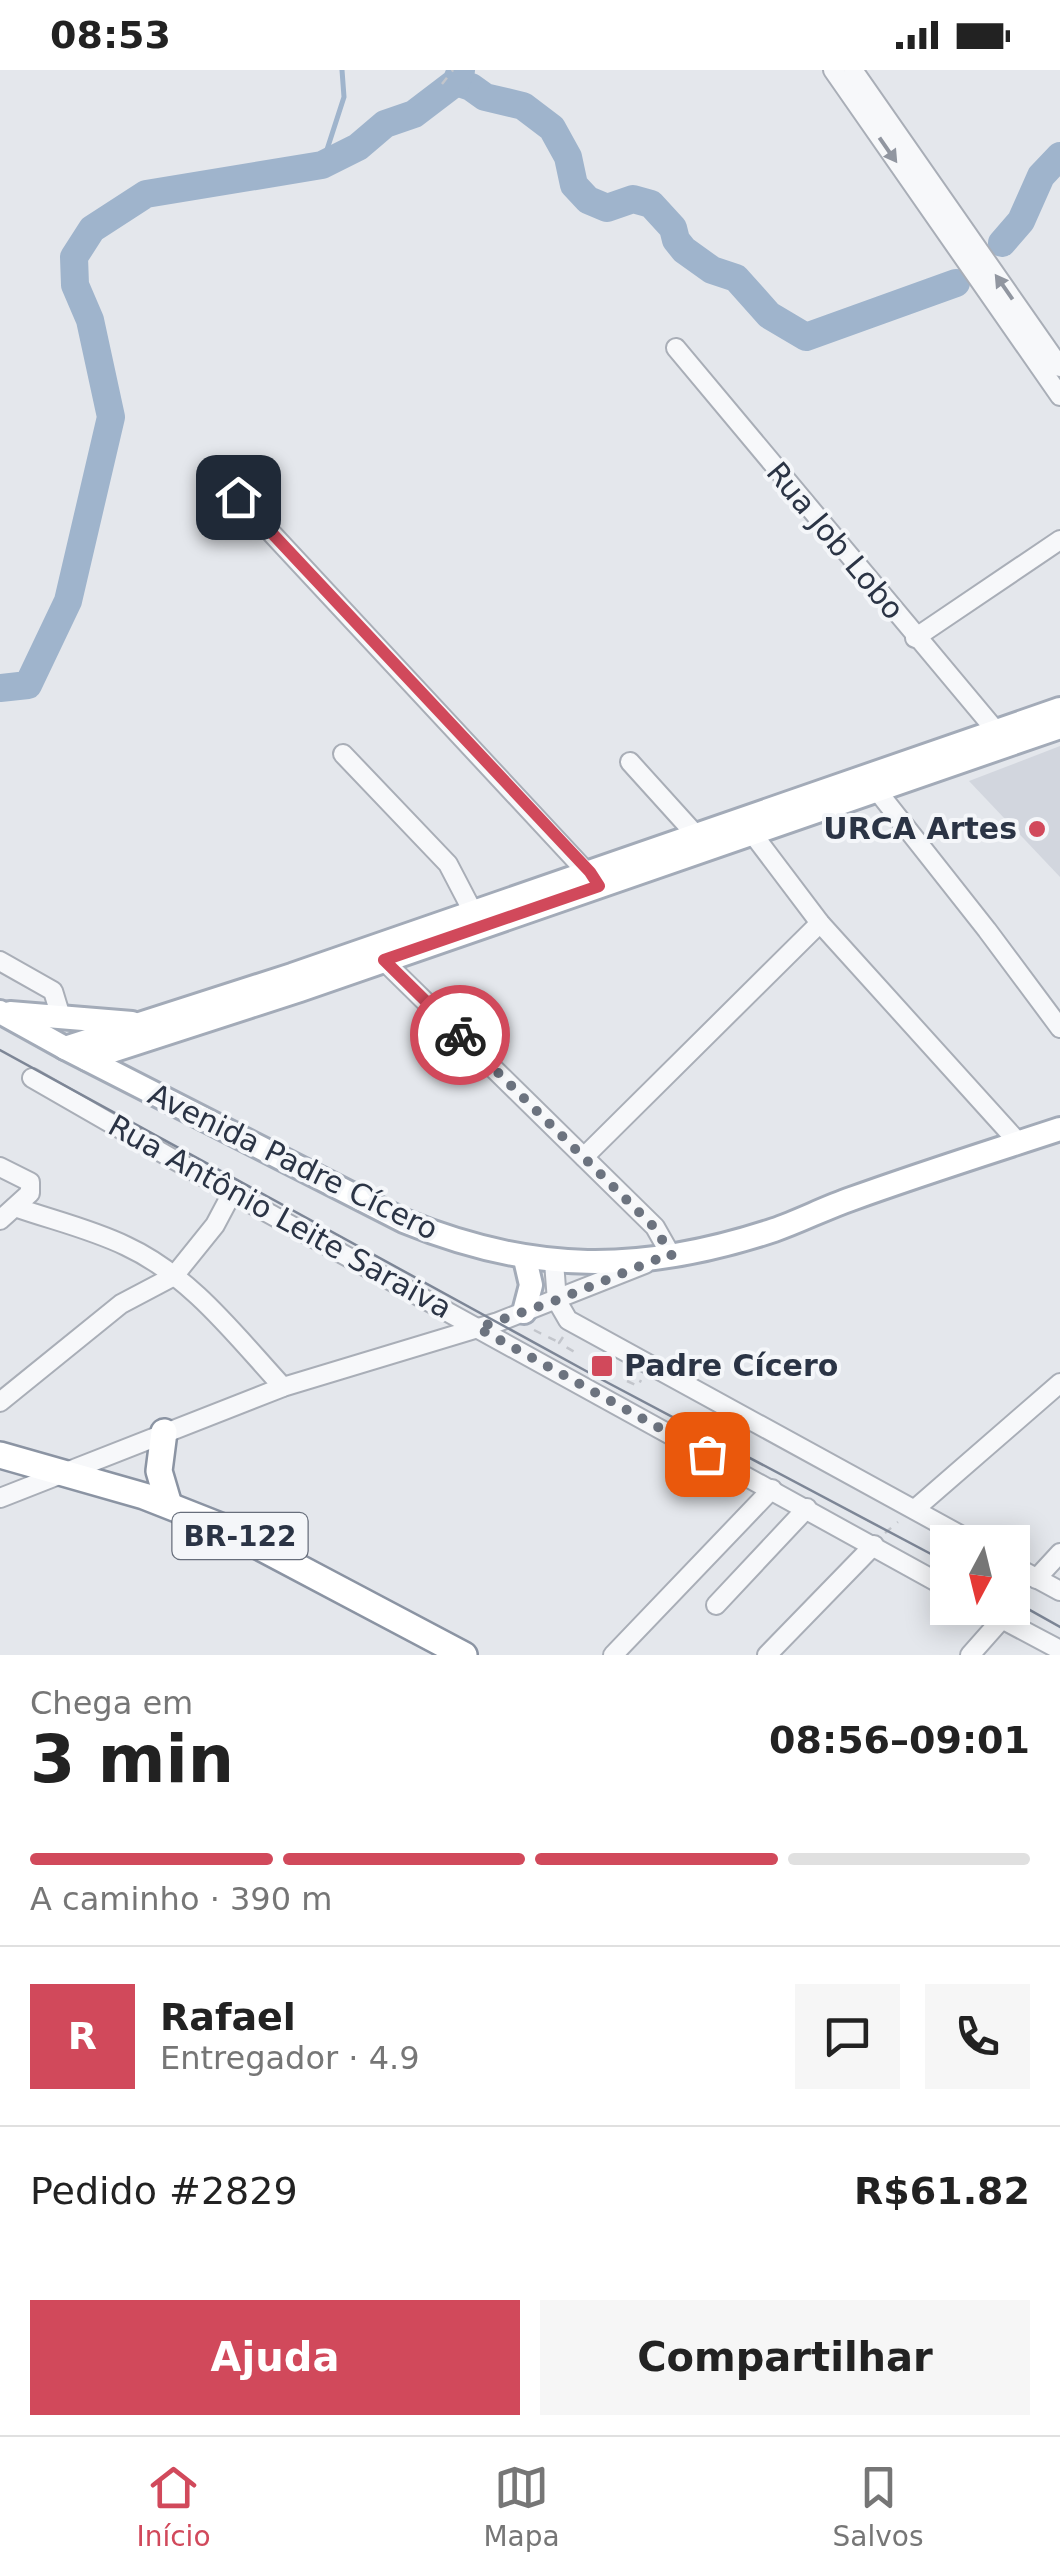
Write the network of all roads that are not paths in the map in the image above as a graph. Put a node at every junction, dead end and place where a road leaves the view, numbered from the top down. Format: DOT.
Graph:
graph roads {
  1 [pos="833,70"];
  2 [pos="853,70"];
  3 [pos="676,348"];
  4 [pos="1060,367"];
  5 [pos="1060,396"];
  6 [pos="211,468"];
  7 [pos="1060,540"];
  8 [pos="915,638"];
  9 [pos="1060,709"];
  10 [pos="1060,727"];
  11 [pos="997,732"];
  12 [pos="343,754"];
  13 [pos="630,762"];
  14 [pos="871,783"];
  15 [pos="752,832"];
  16 [pos="696,836"];
  17 [pos="594,879"];
  18 [pos="473,912"];
  19 [pos="820,923"];
  20 [pos="384,960"];
  21 [pos="0,961"];
  22 [pos="296,982"];
  23 [pos="1,1012"];
  24 [pos="61,1017"];
  25 [pos="142,1024"];
  26 [pos="1060,1028"];
  27 [pos="65,1048"];
  28 [pos="87,1059"];
  29 [pos="32,1078"];
  30 [pos="1060,1128"];
  31 [pos="1018,1142"];
  32 [pos="584,1157"];
  33 [pos="0,1167"];
  34 [pos="232,1193"];
  35 [pos="15,1207"];
  36 [pos="0,1220"];
  37 [pos="666,1257"];
  38 [pos="526,1258"];
  39 [pos="554,1262"];
  40 [pos="174,1276"];
  41 [pos="557,1300"];
  42 [pos="524,1312"];
  43 [pos="478,1328"];
  44 [pos="1060,1383"];
  45 [pos="283,1387"];
  46 [pos="0,1402"];
  47 [pos="164,1432"];
  48 [pos="0,1455"];
  49 [pos="61,1472"];
  50 [pos="772,1490"];
  51 [pos="0,1498"];
  52 [pos="170,1505"];
  53 [pos="806,1508"];
  54 [pos="915,1508"];
  55 [pos="944,1525"];
  56 [pos="874,1545"];
  57 [pos="1060,1554"];
  58 [pos="1030,1576"];
  59 [pos="930,1578"];
  60 [pos="1036,1579"];
  61 [pos="1060,1592"];
  62 [pos="716,1604"];
  63 [pos="997,1625"];
  64 [pos="1011,1625"];
  65 [pos="1060,1650"];
  66 [pos="464,1655"];
  67 [pos="614,1655"];
  68 [pos="767,1655"];
  69 [pos="970,1655"];
  1 -- 5 [label="street, one-way"];
  4 -- 2 [label="street, one-way"];
  3 -- 8 [label="street, Rua Job Lobo"];
  6 -- 17 [label="street"];
  7 -- 8 [label="street"];
  8 -- 11 [label="street, Rua Job Lobo"];
  9 -- 11 [label="main road"];
  10 -- 14 [label="main road"];
  11 -- 14 [label="main road"];
  12 -- 18 [label="street"];
  13 -- 16 [label="street"];
  14 -- 15 [label="main road"];
  14 -- 16 [label="main road"];
  14 -- 26 [label="street"];
  15 -- 17 [label="main road"];
  15 -- 19 [label="street"];
  16 -- 17 [label="main road"];
  17 -- 18 [label="main road"];
  17 -- 20 [label="main road"];
  18 -- 22 [label="main road"];
  19 -- 31 [label="street"];
  19 -- 32 [label="street"];
  20 -- 22 [label="main road"];
  20 -- 32 [label="street"];
  21 -- 24 [label="street"];
  22 -- 25 [label="main road"];
  22 -- 28 [label="main road"];
  23 -- 24 [label="main road"];
  23 -- 27 [label="main road, Avenida Padre Cícero"];
  24 -- 25 [label="main road"];
  25 -- 27 [label="main road"];
  27 -- 28 [label="main road, Avenida Padre Cícero"];
  28 -- 38 [label="main road, Avenida Padre Cícero"];
  29 -- 34 [label="street, Rua Antônio Leite Saraiva"];
  30 -- 31 [label="main road, Avenida Padre Cícero"];
  31 -- 37 [label="main road, Avenida Padre Cícero"];
  32 -- 37 [label="street"];
  33 -- 35 [label="street"];
  34 -- 40 [label="street"];
  34 -- 43 [label="street, Rua Antônio Leite Saraiva"];
  35 -- 36 [label="street"];
  35 -- 40 [label="street"];
  37 -- 39 [label="main road, Avenida Padre Cícero"];
  37 -- 41 [label="street"];
  38 -- 39 [label="main road, Avenida Padre Cícero"];
  38 -- 42 [label="main road"];
  39 -- 41 [label="street"];
  40 -- 45 [label="street"];
  40 -- 46 [label="street"];
  41 -- 42 [label="street"];
  41 -- 54 [label="street"];
  42 -- 43 [label="street"];
  43 -- 45 [label="street"];
  43 -- 50 [label="street, Rua Antônio Leite Saraiva"];
  44 -- 54 [label="street"];
  45 -- 47 [label="street"];
  47 -- 49 [label="street"];
  47 -- 52 [label="highway"];
  48 -- 49 [label="highway, BR-122"];
  49 -- 51 [label="street"];
  49 -- 52 [label="highway, BR-122"];
  50 -- 53 [label="street, Rua Antônio Leite Saraiva"];
  50 -- 67 [label="street"];
  52 -- 66 [label="highway, BR-122"];
  53 -- 56 [label="street, Rua Antônio Leite Saraiva"];
  53 -- 62 [label="street"];
  54 -- 55 [label="street"];
  56 -- 59 [label="street, Rua Antônio Leite Saraiva"];
  56 -- 68 [label="street"];
  57 -- 60 [label="street"];
  58 -- 60 [label="street"];
  60 -- 61 [label="street"];
  63 -- 69 [label="street"];
  64 -- 65 [label="street"];
}
